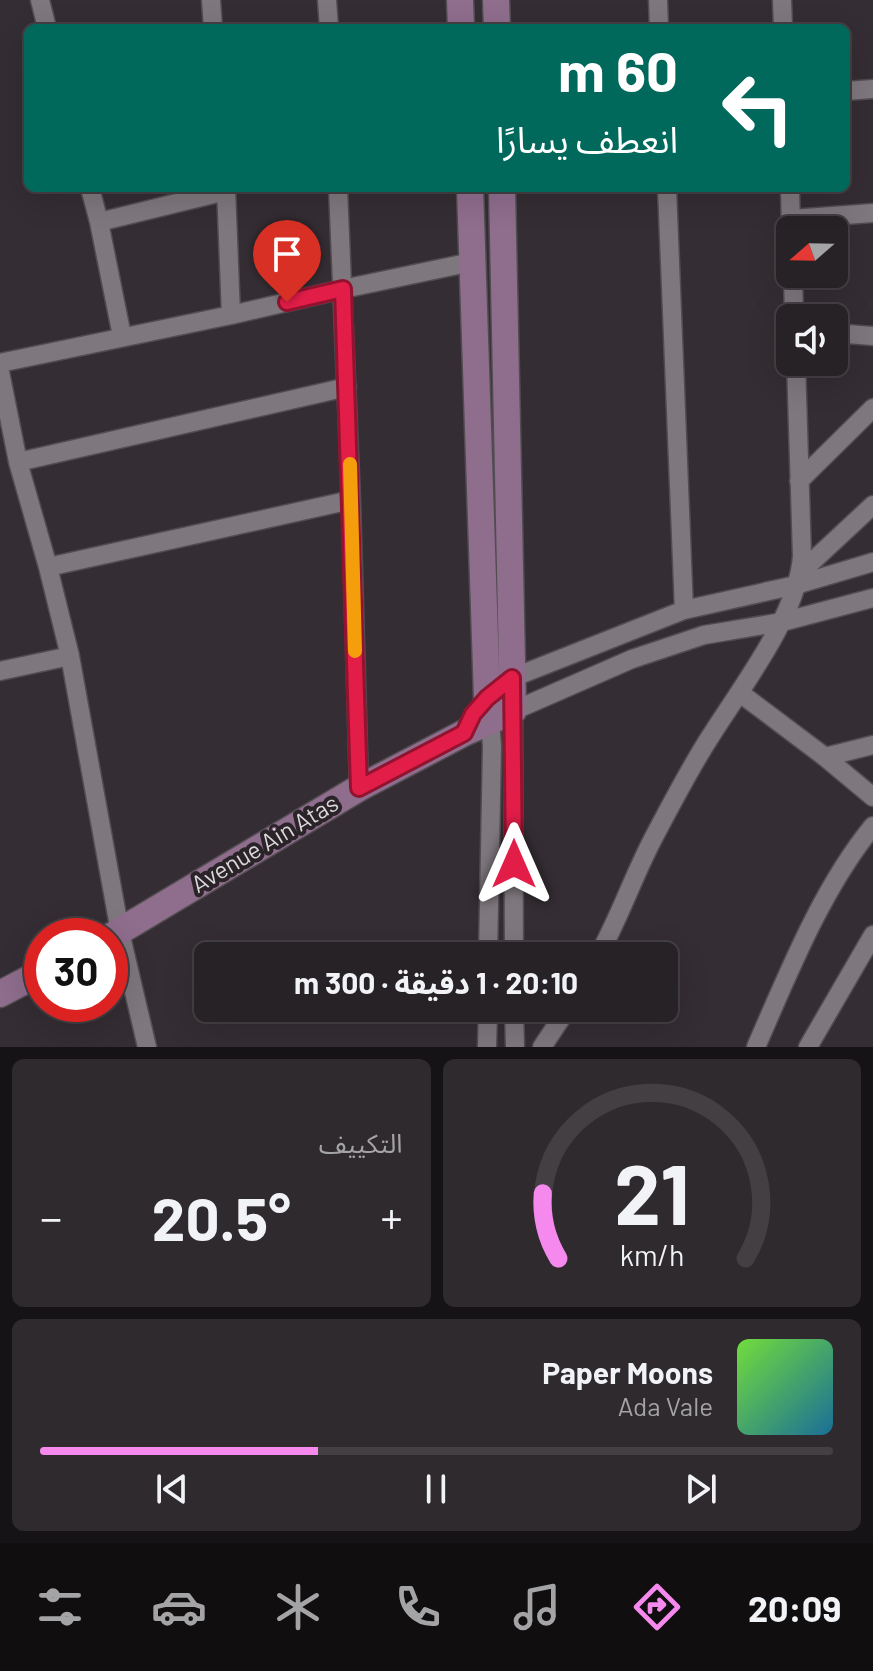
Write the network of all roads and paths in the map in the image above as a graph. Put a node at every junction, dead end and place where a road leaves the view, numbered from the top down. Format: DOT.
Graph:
graph roads {
  1 [pos="40,0"];
  2 [pos="211,0"];
  3 [pos="327,0"];
  4 [pos="460,0"];
  5 [pos="496,0"];
  6 [pos="658,0"];
  7 [pos="782,0"];
  8 [pos="46,24"];
  9 [pos="213,24"];
  10 [pos="329,24"];
  11 [pos="461,24"];
  12 [pos="497,24"];
  13 [pos="659,24"];
  14 [pos="783,24"];
  15 [pos="873,89"];
  16 [pos="850,91"];
  17 [pos="91,192"];
  18 [pos="218,192"];
  19 [pos="226,192"];
  20 [pos="338,192"];
  21 [pos="470,192"];
  22 [pos="502,192"];
  23 [pos="667,192"];
  24 [pos="790,192"];
  25 [pos="873,213"];
  26 [pos="791,216"];
  27 [pos="848,217"];
  28 [pos="99,222"];
  29 [pos="472,262"];
  30 [pos="343,289"];
  31 [pos="231,315"];
  32 [pos="848,334"];
  33 [pos="122,336"];
  34 [pos="873,336"];
  35 [pos="0,363"];
  36 [pos="0,372"];
  37 [pos="796,376"];
  38 [pos="347,387"];
  39 [pos="873,408"];
  40 [pos="18,462"];
  41 [pos="799,481"];
  42 [pos="351,500"];
  43 [pos="873,505"];
  44 [pos="873,562"];
  45 [pos="48,567"];
  46 [pos="798,579"];
  47 [pos="873,598"];
  48 [pos="684,610"];
  49 [pos="782,622"];
  50 [pos="70,656"];
  51 [pos="0,671"];
  52 [pos="512,678"];
  53 [pos="740,693"];
  54 [pos="497,710"];
  55 [pos="873,745"];
  56 [pos="825,757"];
  57 [pos="359,788"];
  58 [pos="873,797"];
  59 [pos="873,826"];
  60 [pos="112,918"];
  61 [pos="128,927"];
  62 [pos="873,935"];
  63 [pos="488,942"];
  64 [pos="513,942"];
  65 [pos="606,942"];
  66 [pos="128,980"];
  67 [pos="24,981"];
  68 [pos="0,994"];
  69 [pos="488,1022"];
  70 [pos="514,1022"];
  71 [pos="559,1022"];
  72 [pos="147,1047"];
  73 [pos="487,1047"];
  74 [pos="515,1047"];
  75 [pos="542,1047"];
  76 [pos="756,1047"];
  77 [pos="808,1047"];
  1 -- 8 [label="street"];
  2 -- 9 [label="street"];
  3 -- 10 [label="street"];
  4 -- 11 [label="street"];
  5 -- 12 [label="street"];
  6 -- 13 [label="street"];
  7 -- 14 [label="street"];
  15 -- 16 [label="street"];
  17 -- 28 [label="street"];
  18 -- 28 [label="street"];
  19 -- 31 [label="street"];
  20 -- 30 [label="street"];
  21 -- 29 [label="street"];
  22 -- 52 [label="street"];
  23 -- 48 [label="street"];
  24 -- 26 [label="street"];
  25 -- 27 [label="street"];
  28 -- 33 [label="street"];
  29 -- 30 [label="street"];
  29 -- 54 [label="street"];
  30 -- 31 [label="street"];
  30 -- 38 [label="street"];
  31 -- 33 [label="street"];
  32 -- 34 [label="street"];
  33 -- 35 [label="street"];
  36 -- 40 [label="street"];
  37 -- 41 [label="street"];
  38 -- 40 [label="street"];
  38 -- 42 [label="street"];
  39 -- 41 [label="street"];
  40 -- 45 [label="street"];
  41 -- 46 [label="street"];
  42 -- 45 [label="street"];
  42 -- 57 [label="street"];
  43 -- 46 [label="street"];
  44 -- 46 [label="street"];
  45 -- 50 [label="street"];
  46 -- 48 [label="street"];
  46 -- 49 [label="street"];
  47 -- 49 [label="street"];
  48 -- 52 [label="street"];
  49 -- 53 [label="street"];
  49 -- 54 [label="street"];
  50 -- 51 [label="street"];
  50 -- 60 [label="street"];
  52 -- 54 [label="street"];
  53 -- 56 [label="street"];
  53 -- 65 [label="street"];
  54 -- 57 [label="street, Avenue Ain Atas"];
  54 -- 63 [label="street"];
  54 -- 64 [label="street"];
  55 -- 56 [label="street"];
  56 -- 58 [label="street"];
  57 -- 61 [label="street, Avenue Ain Atas"];
  59 -- 76 [label="street"];
  62 -- 77 [label="street"];
  66 -- 72 [label="street"];
  67 -- 68 [label="street"];
  69 -- 73 [label="street"];
  70 -- 74 [label="street"];
  71 -- 75 [label="street"];
}
